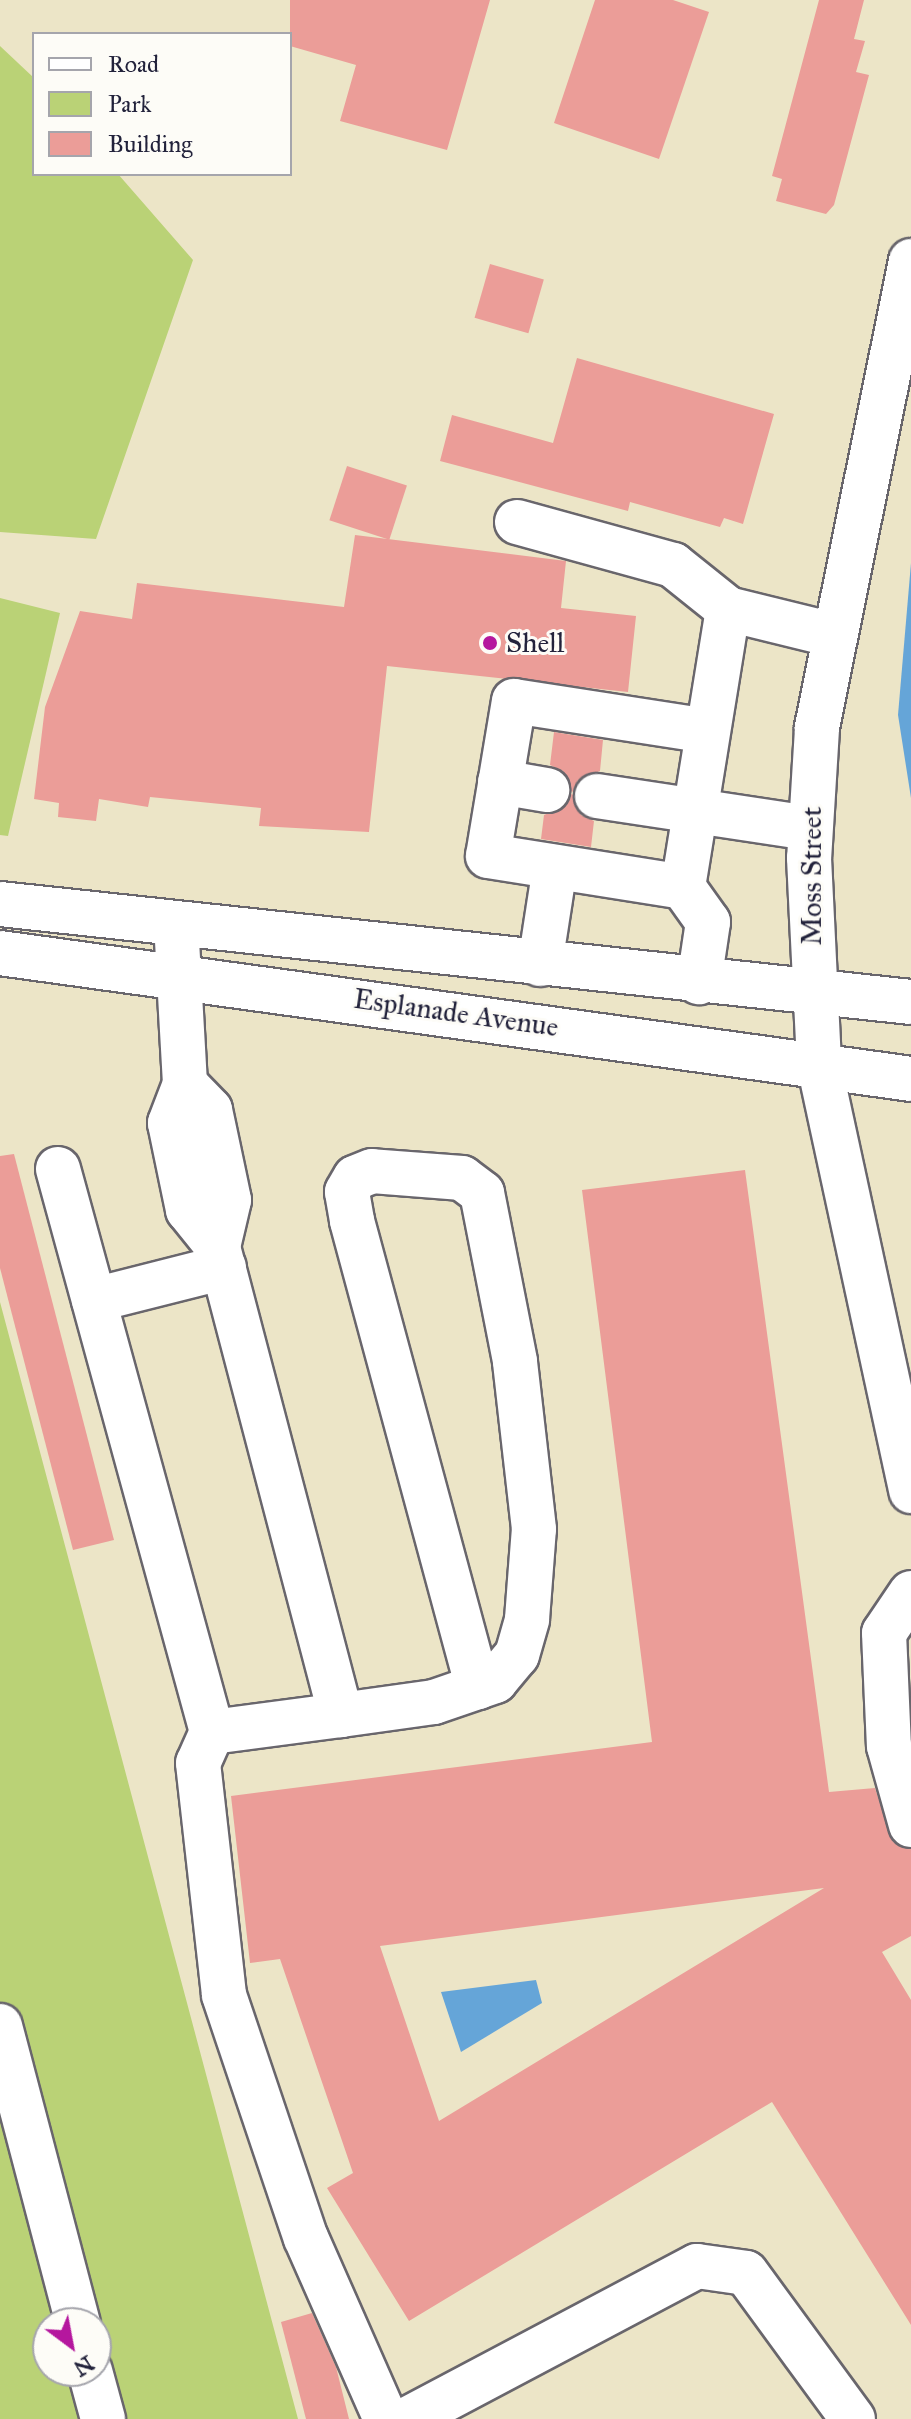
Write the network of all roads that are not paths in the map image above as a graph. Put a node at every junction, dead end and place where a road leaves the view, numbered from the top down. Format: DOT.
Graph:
graph roads {
  1 [pos="911,261"];
  2 [pos="517,522"];
  3 [pos="728,609"];
  4 [pos="834,635"];
  5 [pos="707,731"];
  6 [pos="500,782"];
  7 [pos="547,790"];
  8 [pos="597,796"];
  9 [pos="694,813"];
  10 [pos="809,828"];
  11 [pos="555,867"];
  12 [pos="683,887"];
  13 [pos="0,904"];
  14 [pos="176,923"];
  15 [pos="0,953"];
  16 [pos="540,964"];
  17 [pos="178,973"];
  18 [pos="699,982"];
  19 [pos="812,995"];
  20 [pos="911,1002"];
  21 [pos="819,1064"];
  22 [pos="911,1079"];
  23 [pos="58,1169"];
  24 [pos="221,1257"];
  25 [pos="94,1300"];
  26 [pos="911,1491"];
  27 [pos="911,1593"];
  28 [pos="478,1687"];
  29 [pos="341,1715"];
  30 [pos="212,1732"];
  31 [pos="911,1825"];
  32 [pos="0,2026"];
  33 [pos="74,2307"];
  34 [pos="94,2387"];
  35 [pos="103,2419"];
  36 [pos="386,2419"];
  37 [pos="408,2419"];
  38 [pos="853,2419"];
  1 -- 4 [label="street, Moss Street"];
  2 -- 3 [label="street"];
  3 -- 4 [label="street"];
  3 -- 5 [label="street"];
  4 -- 10 [label="street, Moss Street"];
  5 -- 6 [label="street"];
  5 -- 9 [label="street"];
  6 -- 7 [label="street"];
  6 -- 11 [label="street"];
  8 -- 9 [label="street"];
  9 -- 10 [label="street"];
  9 -- 12 [label="street"];
  10 -- 19 [label="street, Moss Street"];
  11 -- 12 [label="street"];
  11 -- 16 [label="street"];
  12 -- 18 [label="street"];
  13 -- 14 [label="street, Esplanade Avenue"];
  14 -- 16 [label="street, Esplanade Avenue"];
  14 -- 17 [label="street"];
  15 -- 17 [label="street, Esplanade Avenue"];
  16 -- 18 [label="street, Esplanade Avenue"];
  17 -- 21 [label="street, Esplanade Avenue"];
  17 -- 24 [label="street"];
  18 -- 19 [label="street, Esplanade Avenue"];
  19 -- 20 [label="street, Esplanade Avenue"];
  19 -- 21 [label="street, Moss Street"];
  21 -- 22 [label="street, Esplanade Avenue"];
  21 -- 26 [label="street, Moss Street"];
  23 -- 25 [label="street"];
  24 -- 25 [label="street"];
  24 -- 29 [label="street"];
  25 -- 30 [label="street"];
  27 -- 31 [label="street"];
  28 -- 28 [label="street"];
  28 -- 29 [label="street"];
  29 -- 30 [label="street"];
  30 -- 36 [label="street"];
  32 -- 33 [label="street"];
  34 -- 35 [label="street"];
  37 -- 38 [label="street"];
}
